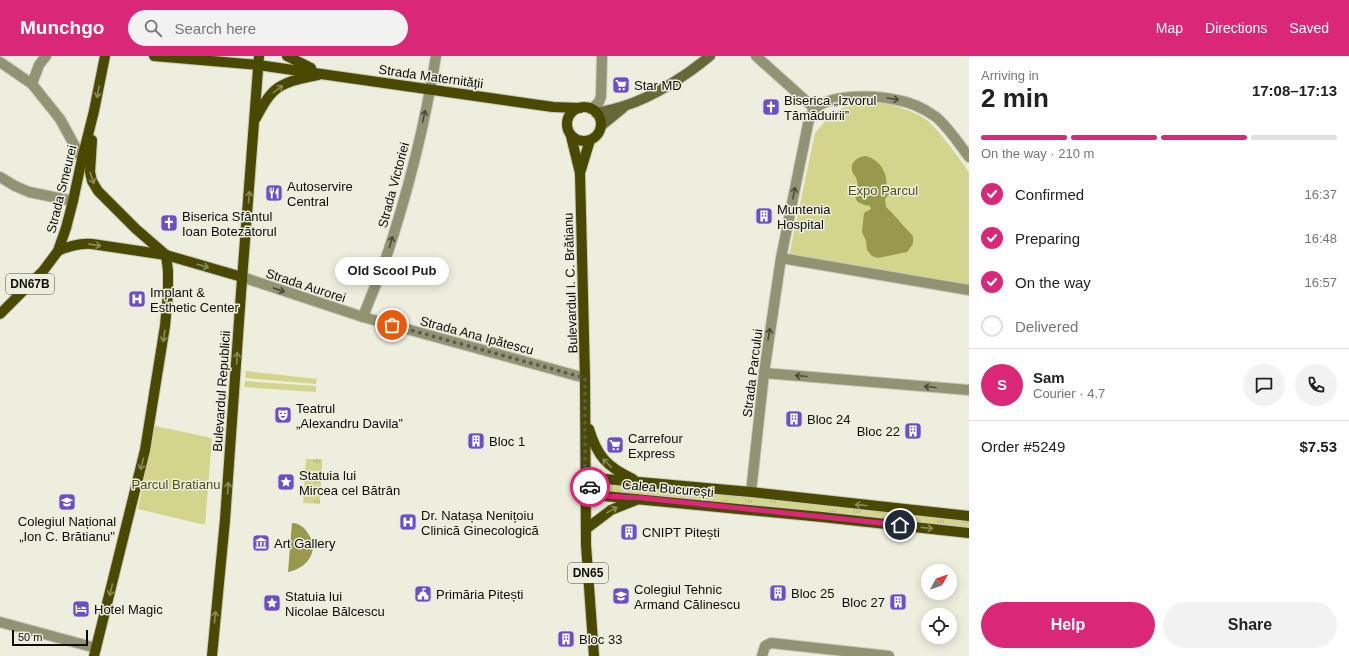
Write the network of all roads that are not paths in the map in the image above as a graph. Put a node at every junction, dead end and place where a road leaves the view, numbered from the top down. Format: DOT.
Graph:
graph roads {
  1 [pos="46,56"];
  2 [pos="105,56"];
  3 [pos="154,56"];
  4 [pos="287,56"];
  5 [pos="436,56"];
  6 [pos="602,56"];
  7 [pos="710,56"];
  8 [pos="756,56"];
  9 [pos="259,60"];
  10 [pos="0,62"];
  11 [pos="324,73"];
  12 [pos="32,84"];
  13 [pos="430,90"];
  14 [pos="624,106"];
  15 [pos="553,107"];
  16 [pos="580,108"];
  17 [pos="815,109"];
  18 [pos="594,111"];
  19 [pos="94,112"];
  20 [pos="255,120"];
  21 [pos="601,126"];
  22 [pos="569,132"];
  23 [pos="590,140"];
  24 [pos="969,157"];
  25 [pos="82,159"];
  26 [pos="580,173"];
  27 [pos="0,177"];
  28 [pos="74,201"];
  29 [pos="58,251"];
  30 [pos="166,255"];
  31 [pos="781,258"];
  32 [pos="242,277"];
  33 [pos="969,290"];
  34 [pos="0,314"];
  35 [pos="363,317"];
  36 [pos="764,373"];
  37 [pos="585,378"];
  38 [pos="969,390"];
  39 [pos="586,420"];
  40 [pos="640,482"];
  41 [pos="585,484"];
  42 [pos="751,492"];
  43 [pos="642,498"];
  44 [pos="969,516"];
  45 [pos="586,529"];
  46 [pos="969,533"];
  47 [pos="0,622"];
  48 [pos="95,652"];
  49 [pos="212,656"];
  50 [pos="594,656"];
  51 [pos="762,656"];
  52 [pos="889,656"];
  1 -- 12 [label="street"];
  2 -- 19 [label="main road, Strada Smeurei, one-way"];
  3 -- 9 [label="main road, Strada Maternității"];
  4 -- 11 [label="main road"];
  5 -- 13 [label="street, Strada Victoriei"];
  6 -- 18 [label="street"];
  7 -- 14 [label="street"];
  8 -- 17 [label="street"];
  9 -- 11 [label="main road, Strada Maternității"];
  9 -- 20 [label="main road, Bulevardul Republicii"];
  10 -- 12 [label="street"];
  11 -- 13 [label="main road, Strada Maternității"];
  20 -- 11 [label="main road, one-way"];
  12 -- 25 [label="street"];
  13 -- 15 [label="main road, Strada Maternității"];
  35 -- 13 [label="street, Strada Victoriei, one-way"];
  14 -- 18 [label="street"];
  14 -- 21 [label="street"];
  15 -- 16 [label="main road, Strada Maternității"];
  15 -- 22 [label="main road, Bulevardul I. C. Brătianu"];
  16 -- 18 [label="main road"];
  16 -- 22 [label="main road"];
  17 -- 24 [label="street, one-way"];
  31 -- 17 [label="street, Strada Parcului, one-way"];
  18 -- 21 [label="main road"];
  19 -- 25 [label="main road, Strada Smeurei"];
  19 -- 30 [label="main road, one-way"];
  32 -- 20 [label="main road, Bulevardul Republicii, one-way"];
  21 -- 23 [label="main road"];
  22 -- 23 [label="main road"];
  22 -- 26 [label="main road, Bulevardul I. C. Brătianu"];
  23 -- 26 [label="main road, Bulevardul I. C. Brătianu"];
  25 -- 28 [label="main road, Strada Smeurei"];
  26 -- 37 [label="main road, Bulevardul I. C. Brătianu"];
  27 -- 28 [label="street"];
  28 -- 29 [label="main road, Strada Smeurei"];
  29 -- 30 [label="main road, one-way"];
  29 -- 34 [label="main road, Strada Smeurei / DN67B"];
  30 -- 32 [label="main road, one-way"];
  30 -- 48 [label="main road, one-way"];
  31 -- 33 [label="street"];
  36 -- 31 [label="street, Strada Parcului, one-way"];
  32 -- 35 [label="street, Strada Aurorei, one-way"];
  49 -- 32 [label="main road, Bulevardul Republicii, one-way"];
  35 -- 37 [label="street, Strada Ana Ipătescu"];
  38 -- 36 [label="street, one-way"];
  36 -- 42 [label="street, Strada Parcului"];
  37 -- 39 [label="main road, Bulevardul I. C. Brătianu"];
  40 -- 39 [label="main road, one-way"];
  39 -- 41 [label="main road, Bulevardul I. C. Brătianu"];
  40 -- 41 [label="main road, Calea București"];
  40 -- 42 [label="main road, Calea București"];
  41 -- 43 [label="main road, Calea București"];
  41 -- 45 [label="main road, Bulevardul I. C. Brătianu / DN65"];
  44 -- 42 [label="main road, Calea București, one-way"];
  45 -- 43 [label="main road, one-way"];
  43 -- 46 [label="main road, Calea București, one-way"];
  45 -- 50 [label="main road, Bulevardul I. C. Brătianu / DN65"];
  47 -- 48 [label="street"];
  51 -- 52 [label="street"];
}
